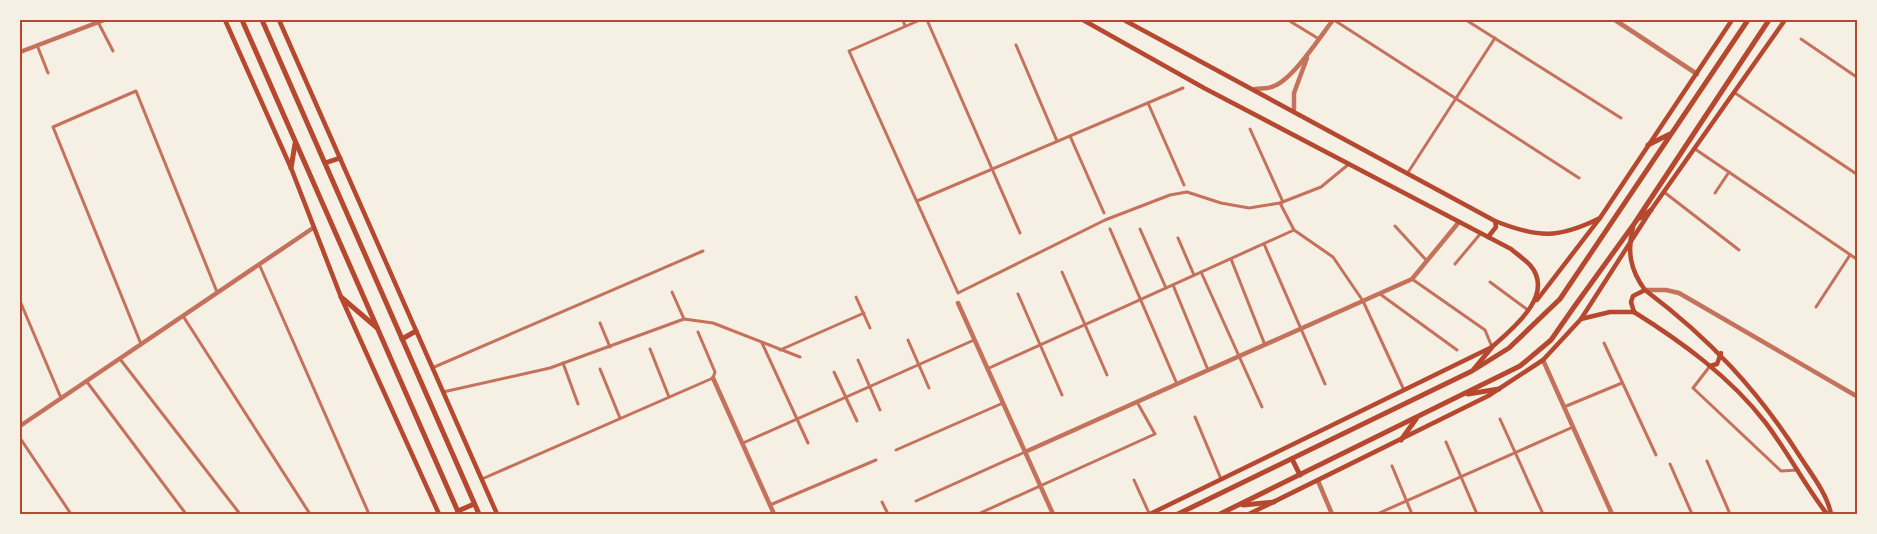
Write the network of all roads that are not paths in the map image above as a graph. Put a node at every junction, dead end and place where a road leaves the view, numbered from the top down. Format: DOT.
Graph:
graph roads {
  1 [pos="225,20"];
  2 [pos="242,20"];
  3 [pos="262,20"];
  4 [pos="279,20"];
  5 [pos="903,20"];
  6 [pos="920,20"];
  7 [pos="927,20"];
  8 [pos="1083,20"];
  9 [pos="1124,20"];
  10 [pos="1288,20"];
  11 [pos="1334,20"];
  12 [pos="1466,20"];
  13 [pos="1615,20"];
  14 [pos="1732,20"];
  15 [pos="1748,20"];
  16 [pos="1769,20"];
  17 [pos="1785,20"];
  18 [pos="101,21"];
  19 [pos="1135,22"];
  20 [pos="905,26"];
  21 [pos="1495,38"];
  22 [pos="1319,39"];
  23 [pos="1801,39"];
  24 [pos="37,45"];
  25 [pos="1016,45"];
  26 [pos="113,51"];
  27 [pos="20,52"];
  28 [pos="1308,55"];
  29 [pos="48,73"];
  30 [pos="1697,74"];
  31 [pos="1857,78"];
  32 [pos="1183,88"];
  33 [pos="1255,89"];
  34 [pos="1735,93"];
  35 [pos="1456,99"];
  36 [pos="1148,103"];
  37 [pos="1294,109"];
  38 [pos="1621,118"];
  39 [pos="1250,129"];
  40 [pos="1671,133"];
  41 [pos="1070,136"];
  42 [pos="1057,141"];
  43 [pos="295,142"];
  44 [pos="1648,145"];
  45 [pos="1695,149"];
  46 [pos="340,158"];
  47 [pos="325,164"];
  48 [pos="1349,164"];
  49 [pos="291,168"];
  50 [pos="992,169"];
  51 [pos="1729,172"];
  52 [pos="1407,174"];
  53 [pos="1857,175"];
  54 [pos="1579,178"];
  55 [pos="1184,185"];
  56 [pos="1664,192"];
  57 [pos="1714,193"];
  58 [pos="917,201"];
  59 [pos="1282,203"];
  60 [pos="1651,210"];
  61 [pos="1104,213"];
  62 [pos="1600,218"];
  63 [pos="1495,220"];
  64 [pos="1459,222"];
  65 [pos="1635,222"];
  66 [pos="1395,226"];
  67 [pos="313,228"];
  68 [pos="1110,229"];
  69 [pos="1140,229"];
  70 [pos="1294,230"];
  71 [pos="1020,233"];
  72 [pos="1481,233"];
  73 [pos="1488,237"];
  74 [pos="1178,238"];
  75 [pos="1629,243"];
  76 [pos="1264,244"];
  77 [pos="1739,250"];
  78 [pos="703,251"];
  79 [pos="1850,255"];
  80 [pos="1231,259"];
  81 [pos="1857,260"];
  82 [pos="1427,261"];
  83 [pos="259,264"];
  84 [pos="1455,264"];
  85 [pos="1062,272"];
  86 [pos="1201,272"];
  87 [pos="1194,275"];
  88 [pos="1412,279"];
  89 [pos="1490,282"];
  90 [pos="1173,285"];
  91 [pos="1166,288"];
  92 [pos="1645,290"];
  93 [pos="217,292"];
  94 [pos="672,292"];
  95 [pos="1018,294"];
  96 [pos="1380,294"];
  97 [pos="341,297"];
  98 [pos="856,297"];
  99 [pos="1142,299"];
  100 [pos="20,301"];
  101 [pos="1363,301"];
  102 [pos="958,303"];
  103 [pos="1534,303"];
  104 [pos="1816,307"];
  105 [pos="1528,310"];
  106 [pos="1634,312"];
  107 [pos="864,313"];
  108 [pos="183,315"];
  109 [pos="1581,319"];
  110 [pos="684,320"];
  111 [pos="600,323"];
  112 [pos="1085,324"];
  113 [pos="870,328"];
  114 [pos="378,329"];
  115 [pos="1301,329"];
  116 [pos="416,331"];
  117 [pos="698,332"];
  118 [pos="402,339"];
  119 [pos="908,340"];
  120 [pos="974,340"];
  121 [pos="762,343"];
  122 [pos="1604,343"];
  123 [pos="141,344"];
  124 [pos="1040,345"];
  125 [pos="1264,345"];
  126 [pos="610,347"];
  127 [pos="1492,347"];
  128 [pos="650,350"];
  129 [pos="780,350"];
  130 [pos="1457,350"];
  131 [pos="1721,353"];
  132 [pos="800,357"];
  133 [pos="1239,357"];
  134 [pos="119,359"];
  135 [pos="858,360"];
  136 [pos="1543,360"];
  137 [pos="563,363"];
  138 [pos="918,365"];
  139 [pos="1710,366"];
  140 [pos="432,368"];
  141 [pos="600,369"];
  142 [pos="987,369"];
  143 [pos="1209,370"];
  144 [pos="1472,371"];
  145 [pos="834,372"];
  146 [pos="1107,375"];
  147 [pos="713,378"];
  148 [pos="87,381"];
  149 [pos="1622,383"];
  150 [pos="1325,384"];
  151 [pos="1177,385"];
  152 [pos="870,386"];
  153 [pos="928,388"];
  154 [pos="1499,389"];
  155 [pos="1404,390"];
  156 [pos="443,392"];
  157 [pos="1062,395"];
  158 [pos="1460,396"];
  159 [pos="669,397"];
  160 [pos="846,397"];
  161 [pos="1857,397"];
  162 [pos="60,398"];
  163 [pos="1137,402"];
  164 [pos="1003,403"];
  165 [pos="578,404"];
  166 [pos="1262,407"];
  167 [pos="1564,407"];
  168 [pos="880,410"];
  169 [pos="1195,417"];
  170 [pos="1417,417"];
  171 [pos="620,418"];
  172 [pos="797,419"];
  173 [pos="1500,419"];
  174 [pos="857,421"];
  175 [pos="20,426"];
  176 [pos="1573,427"];
  177 [pos="20,438"];
  178 [pos="1401,440"];
  179 [pos="1446,442"];
  180 [pos="742,443"];
  181 [pos="808,443"];
  182 [pos="896,450"];
  183 [pos="1025,452"];
  184 [pos="1515,453"];
  185 [pos="1656,455"];
  186 [pos="1292,459"];
  187 [pos="876,460"];
  188 [pos="1707,460"];
  189 [pos="1670,464"];
  190 [pos="1392,466"];
  191 [pos="1799,470"];
  192 [pos="1300,475"];
  193 [pos="1461,477"];
  194 [pos="482,479"];
  195 [pos="1134,480"];
  196 [pos="1222,480"];
  197 [pos="1318,481"];
  198 [pos="1040,486"];
  199 [pos="916,501"];
  200 [pos="1406,501"];
  201 [pos="882,502"];
  202 [pos="1274,502"];
  203 [pos="474,504"];
  204 [pos="770,505"];
  205 [pos="1238,505"];
  206 [pos="459,513"];
  207 [pos="71,514"];
  208 [pos="186,514"];
  209 [pos="240,514"];
  210 [pos="310,514"];
  211 [pos="369,514"];
  212 [pos="440,514"];
  213 [pos="479,514"];
  214 [pos="497,514"];
  215 [pos="774,514"];
  216 [pos="888,514"];
  217 [pos="978,514"];
  218 [pos="1053,514"];
  219 [pos="1150,514"];
  220 [pos="1178,514"];
  221 [pos="1220,514"];
  222 [pos="1249,514"];
  223 [pos="1332,514"];
  224 [pos="1377,514"];
  225 [pos="1412,514"];
  226 [pos="1477,514"];
  227 [pos="1543,514"];
  228 [pos="1612,514"];
  229 [pos="1692,514"];
  230 [pos="1730,514"];
  231 [pos="1829,514"];
  1 -- 49 [label="main road"];
  2 -- 43 [label="main road"];
  3 -- 47 [label="main road"];
  4 -- 46 [label="main road"];
  5 -- 20 [label="street"];
  6 -- 20 [label="street"];
  7 -- 50 [label="street"];
  8 -- 48 [label="main road"];
  9 -- 19 [label="main road"];
  10 -- 22 [label="street"];
  11 -- 22 [label="street"];
  11 -- 35 [label="street"];
  12 -- 21 [label="street"];
  13 -- 30 [label="street"];
  14 -- 30 [label="main road"];
  15 -- 40 [label="main road"];
  16 -- 65 [label="main road"];
  17 -- 34 [label="main road"];
  18 -- 24 [label="street"];
  18 -- 26 [label="street"];
  19 -- 33 [label="main road"];
  20 -- 58 [label="street"];
  21 -- 35 [label="street"];
  21 -- 38 [label="street"];
  22 -- 28 [label="street"];
  23 -- 31 [label="street"];
  24 -- 27 [label="street"];
  24 -- 29 [label="street"];
  25 -- 42 [label="street"];
  28 -- 33 [label="street"];
  28 -- 37 [label="street"];
  30 -- 44 [label="main road"];
  32 -- 36 [label="street"];
  33 -- 37 [label="main road"];
  34 -- 45 [label="main road"];
  34 -- 53 [label="street"];
  35 -- 52 [label="street"];
  35 -- 54 [label="street"];
  36 -- 41 [label="street"];
  36 -- 55 [label="street"];
  37 -- 52 [label="main road"];
  39 -- 59 [label="street"];
  40 -- 44 [label="main road"];
  40 -- 144 [label="main road"];
  41 -- 42 [label="street"];
  41 -- 61 [label="street"];
  42 -- 50 [label="street"];
  43 -- 49 [label="main road"];
  43 -- 114 [label="main road"];
  44 -- 62 [label="main road"];
  45 -- 51 [label="street"];
  45 -- 56 [label="main road"];
  46 -- 47 [label="main road"];
  46 -- 116 [label="main road"];
  47 -- 118 [label="main road"];
  48 -- 59 [label="street"];
  48 -- 64 [label="main road"];
  49 -- 67 [label="main road"];
  50 -- 58 [label="street"];
  50 -- 71 [label="street"];
  51 -- 57 [label="street"];
  51 -- 79 [label="street"];
  52 -- 63 [label="main road"];
  56 -- 60 [label="main road"];
  56 -- 77 [label="street"];
  58 -- 59 [label="street"];
  59 -- 70 [label="street"];
  60 -- 65 [label="main road"];
  60 -- 75 [label="main road"];
  62 -- 63 [label="main road"];
  62 -- 103 [label="main road"];
  63 -- 73 [label="main road"];
  64 -- 72 [label="main road"];
  64 -- 82 [label="street"];
  65 -- 75 [label="main road"];
  65 -- 158 [label="main road"];
  66 -- 82 [label="street"];
  67 -- 83 [label="street"];
  67 -- 97 [label="main road"];
  68 -- 99 [label="street"];
  69 -- 91 [label="street"];
  70 -- 76 [label="street"];
  70 -- 101 [label="street"];
  72 -- 73 [label="main road"];
  72 -- 84 [label="street"];
  73 -- 103 [label="main road"];
  74 -- 87 [label="street"];
  75 -- 92 [label="main road"];
  75 -- 109 [label="main road"];
  76 -- 80 [label="street"];
  76 -- 115 [label="street"];
  78 -- 140 [label="street"];
  79 -- 81 [label="street"];
  79 -- 104 [label="street"];
  80 -- 86 [label="street"];
  80 -- 125 [label="street"];
  82 -- 88 [label="street"];
  83 -- 93 [label="street"];
  83 -- 211 [label="street"];
  85 -- 112 [label="street"];
  86 -- 87 [label="street"];
  86 -- 133 [label="street"];
  87 -- 90 [label="street"];
  88 -- 96 [label="street"];
  88 -- 127 [label="street"];
  89 -- 105 [label="street"];
  90 -- 91 [label="street"];
  90 -- 143 [label="street"];
  91 -- 99 [label="street"];
  92 -- 106 [label="main road"];
  92 -- 131 [label="main road"];
  92 -- 161 [label="street"];
  93 -- 108 [label="street"];
  93 -- 123 [label="street"];
  94 -- 110 [label="street"];
  95 -- 124 [label="street"];
  96 -- 101 [label="street"];
  96 -- 130 [label="street"];
  97 -- 114 [label="main road"];
  97 -- 212 [label="main road"];
  98 -- 107 [label="street"];
  99 -- 112 [label="street"];
  99 -- 151 [label="street"];
  100 -- 162 [label="street"];
  101 -- 115 [label="street"];
  101 -- 155 [label="street"];
  102 -- 120 [label="street"];
  103 -- 105 [label="main road"];
  105 -- 127 [label="main road"];
  106 -- 109 [label="main road"];
  106 -- 139 [label="main road"];
  107 -- 113 [label="street"];
  107 -- 129 [label="street"];
  108 -- 123 [label="street"];
  108 -- 210 [label="street"];
  109 -- 136 [label="main road"];
  110 -- 121 [label="street"];
  110 -- 126 [label="street"];
  111 -- 126 [label="street"];
  112 -- 124 [label="street"];
  112 -- 146 [label="street"];
  114 -- 206 [label="main road"];
  115 -- 125 [label="street"];
  115 -- 150 [label="street"];
  116 -- 118 [label="main road"];
  116 -- 140 [label="main road"];
  117 -- 147 [label="street"];
  118 -- 203 [label="main road"];
  119 -- 138 [label="street"];
  120 -- 138 [label="street"];
  120 -- 142 [label="street"];
  121 -- 129 [label="street"];
  121 -- 172 [label="street"];
  122 -- 149 [label="street"];
  123 -- 134 [label="street"];
  124 -- 142 [label="street"];
  124 -- 157 [label="street"];
  125 -- 133 [label="street"];
  126 -- 137 [label="street"];
  127 -- 144 [label="main road"];
  127 -- 155 [label="main road"];
  128 -- 159 [label="street"];
  129 -- 132 [label="street"];
  131 -- 139 [label="main road"];
  131 -- 231 [label="main road"];
  133 -- 143 [label="street"];
  133 -- 166 [label="street"];
  134 -- 148 [label="street"];
  134 -- 209 [label="street"];
  135 -- 152 [label="street"];
  136 -- 154 [label="main road"];
  136 -- 167 [label="street"];
  137 -- 156 [label="street"];
  137 -- 165 [label="street"];
  138 -- 152 [label="street"];
  138 -- 153 [label="street"];
  139 -- 191 [label="main road"];
  139 -- 191 [label="street"];
  140 -- 156 [label="main road"];
  141 -- 171 [label="street"];
  142 -- 164 [label="street"];
  143 -- 151 [label="street"];
  144 -- 186 [label="main road"];
  145 -- 160 [label="street"];
  147 -- 159 [label="street"];
  147 -- 180 [label="street"];
  148 -- 162 [label="street"];
  148 -- 208 [label="street"];
  149 -- 167 [label="street"];
  149 -- 185 [label="street"];
  151 -- 163 [label="street"];
  152 -- 160 [label="street"];
  152 -- 168 [label="street"];
  154 -- 158 [label="main road"];
  154 -- 178 [label="main road"];
  155 -- 196 [label="main road"];
  156 -- 194 [label="main road"];
  158 -- 170 [label="main road"];
  159 -- 171 [label="street"];
  160 -- 172 [label="street"];
  160 -- 174 [label="street"];
  162 -- 175 [label="street"];
  163 -- 183 [label="street"];
  163 -- 198 [label="street"];
  164 -- 182 [label="street"];
  164 -- 183 [label="street"];
  167 -- 176 [label="street"];
  169 -- 196 [label="street"];
  170 -- 178 [label="main road"];
  170 -- 192 [label="main road"];
  171 -- 194 [label="street"];
  172 -- 180 [label="street"];
  172 -- 181 [label="street"];
  173 -- 184 [label="street"];
  176 -- 184 [label="street"];
  176 -- 228 [label="street"];
  177 -- 207 [label="street"];
  178 -- 197 [label="main road"];
  179 -- 193 [label="street"];
  180 -- 204 [label="street"];
  183 -- 198 [label="street"];
  183 -- 199 [label="street"];
  184 -- 193 [label="street"];
  184 -- 227 [label="street"];
  186 -- 192 [label="main road"];
  186 -- 220 [label="main road"];
  187 -- 204 [label="street"];
  188 -- 230 [label="street"];
  189 -- 229 [label="street"];
  190 -- 200 [label="street"];
  191 -- 231 [label="main road"];
  192 -- 205 [label="main road"];
  193 -- 200 [label="street"];
  193 -- 226 [label="street"];
  194 -- 214 [label="main road"];
  195 -- 219 [label="street"];
  196 -- 219 [label="main road"];
  197 -- 202 [label="main road"];
  197 -- 223 [label="street"];
  198 -- 217 [label="street"];
  198 -- 218 [label="street"];
  200 -- 224 [label="street"];
  200 -- 225 [label="street"];
  201 -- 216 [label="street"];
  202 -- 205 [label="main road"];
  202 -- 222 [label="main road"];
  203 -- 206 [label="main road"];
  203 -- 213 [label="main road"];
  204 -- 215 [label="street"];
  205 -- 221 [label="main road"];
}
